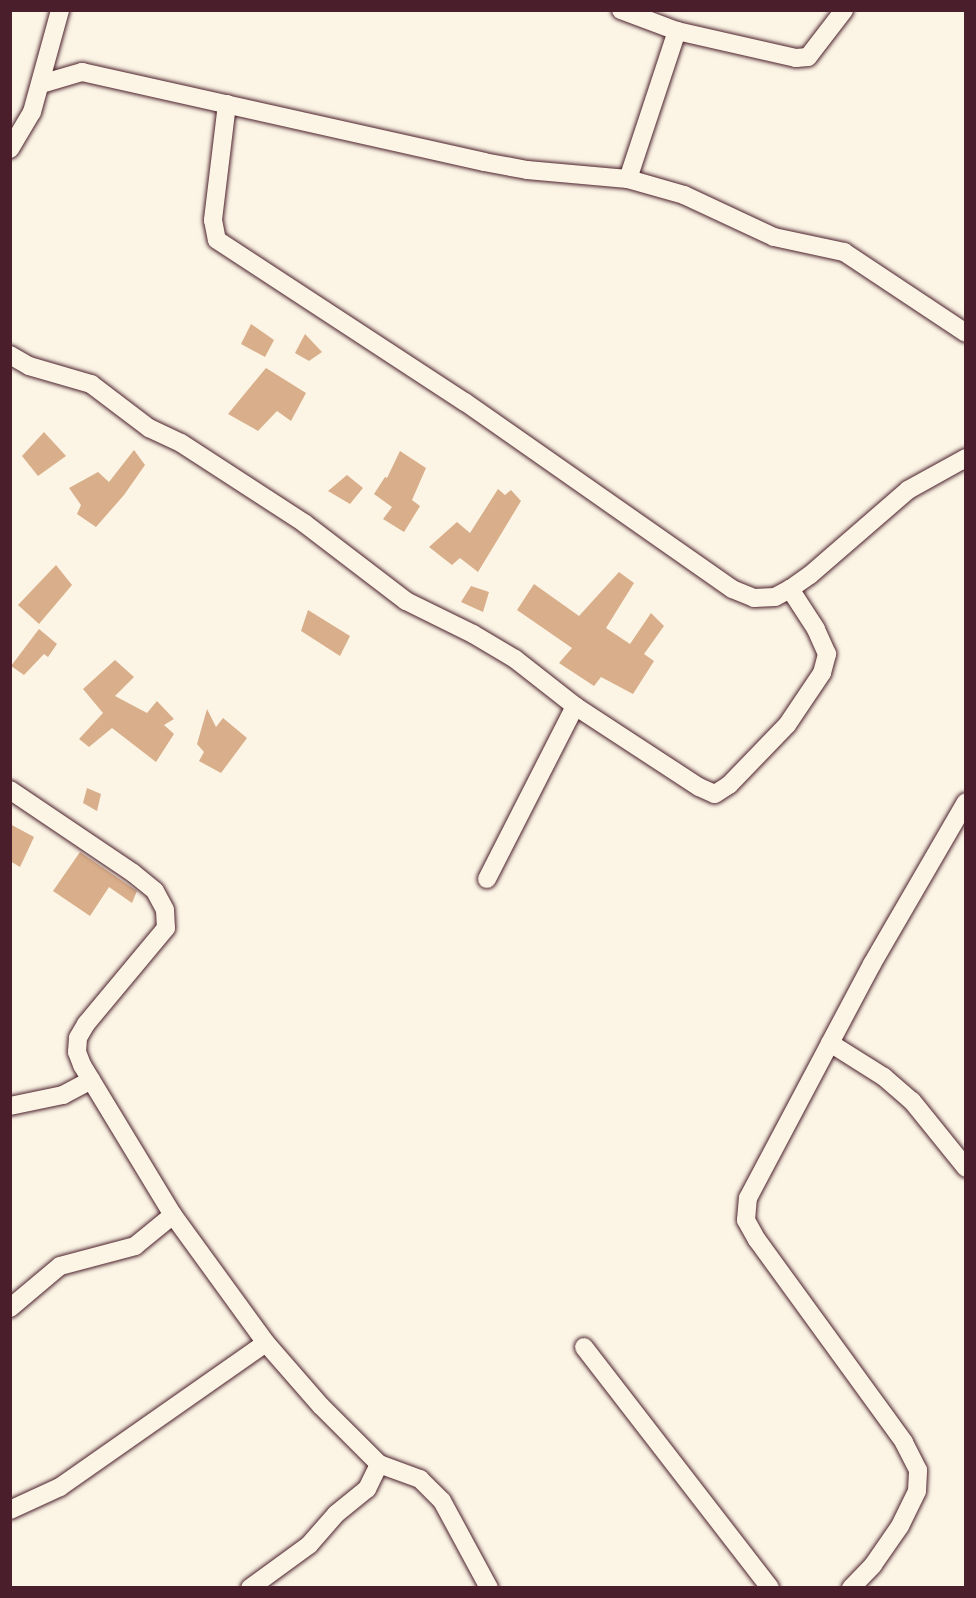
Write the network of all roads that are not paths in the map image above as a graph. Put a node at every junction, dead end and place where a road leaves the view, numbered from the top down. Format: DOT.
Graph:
graph roads {
  1 [pos="60,10"];
  2 [pos="621,10"];
  3 [pos="844,10"];
  4 [pos="656,17"];
  5 [pos="677,31"];
  6 [pos="41,84"];
  7 [pos="227,104"];
  8 [pos="10,149"];
  9 [pos="628,179"];
  10 [pos="966,333"];
  11 [pos="10,355"];
  12 [pos="966,458"];
  13 [pos="790,589"];
  14 [pos="575,706"];
  15 [pos="10,790"];
  16 [pos="966,802"];
  17 [pos="488,879"];
  18 [pos="830,1043"];
  19 [pos="91,1080"];
  20 [pos="10,1106"];
  21 [pos="966,1168"];
  22 [pos="173,1215"];
  23 [pos="10,1308"];
  24 [pos="266,1343"];
  25 [pos="584,1347"];
  26 [pos="379,1464"];
  27 [pos="10,1510"];
  28 [pos="250,1587"];
  29 [pos="489,1587"];
  30 [pos="770,1587"];
  31 [pos="851,1587"];
  1 -- 6 [label="street"];
  2 -- 4 [label="street"];
  3 -- 5 [label="street"];
  4 -- 5 [label="street"];
  5 -- 9 [label="street"];
  6 -- 7 [label="street"];
  6 -- 8 [label="street"];
  7 -- 9 [label="street"];
  7 -- 13 [label="street"];
  9 -- 10 [label="street"];
  11 -- 14 [label="street"];
  12 -- 13 [label="street"];
  13 -- 14 [label="street"];
  14 -- 17 [label="street"];
  15 -- 19 [label="street"];
  16 -- 18 [label="street"];
  18 -- 21 [label="street"];
  18 -- 31 [label="street"];
  19 -- 20 [label="street"];
  19 -- 22 [label="street"];
  22 -- 23 [label="street"];
  22 -- 24 [label="street"];
  24 -- 26 [label="street"];
  24 -- 27 [label="street"];
  25 -- 30 [label="street"];
  26 -- 28 [label="street"];
  26 -- 29 [label="street"];
}
